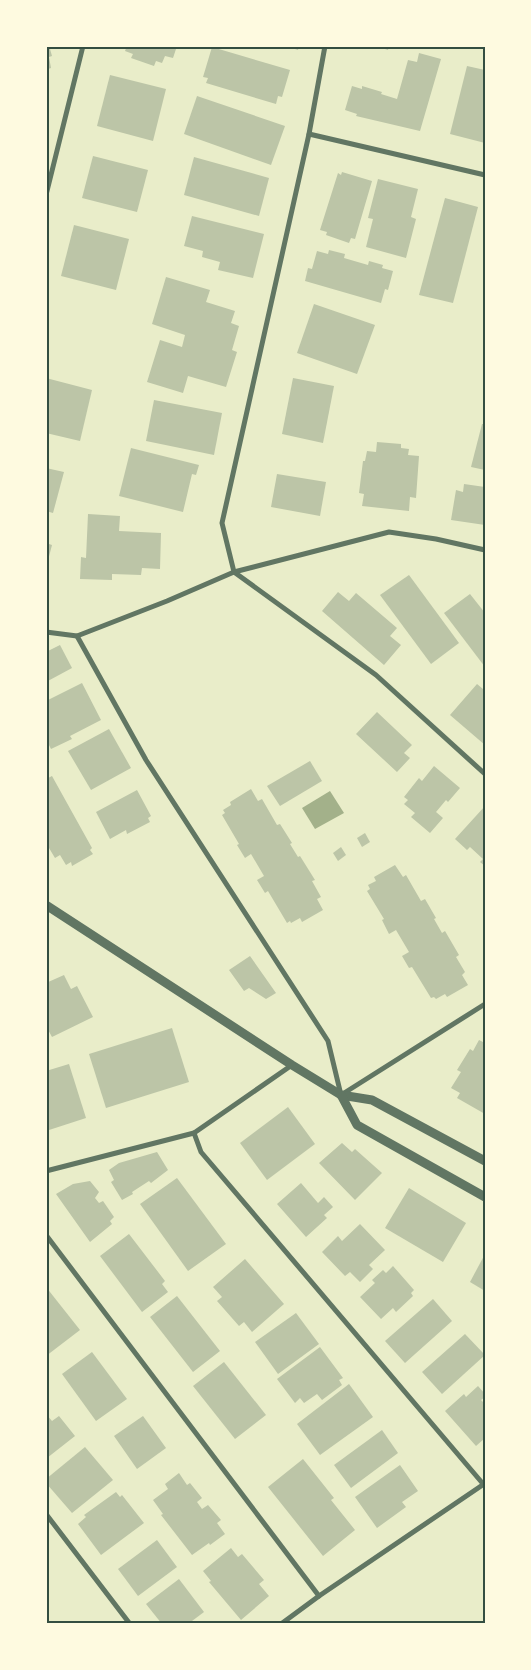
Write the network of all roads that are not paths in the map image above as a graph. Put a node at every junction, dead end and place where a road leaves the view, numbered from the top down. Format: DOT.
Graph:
graph roads {
  1 [pos="83,46"];
  2 [pos="325,46"];
  3 [pos="309,134"];
  4 [pos="485,175"];
  5 [pos="46,195"];
  6 [pos="485,550"];
  7 [pos="234,572"];
  8 [pos="46,632"];
  9 [pos="77,636"];
  10 [pos="485,774"];
  11 [pos="46,905"];
  12 [pos="485,1004"];
  13 [pos="292,1065"];
  14 [pos="341,1095"];
  15 [pos="194,1133"];
  16 [pos="485,1161"];
  17 [pos="46,1171"];
  18 [pos="485,1197"];
  19 [pos="47,1237"];
  20 [pos="484,1484"];
  21 [pos="46,1514"];
  22 [pos="319,1596"];
  23 [pos="130,1624"];
  24 [pos="281,1624"];
  1 -- 5 [label="street"];
  2 -- 3 [label="street"];
  3 -- 4 [label="street"];
  3 -- 7 [label="street"];
  6 -- 7 [label="street"];
  7 -- 9 [label="street"];
  7 -- 10 [label="street"];
  8 -- 9 [label="street"];
  9 -- 14 [label="street"];
  11 -- 13 [label="street"];
  12 -- 14 [label="street"];
  13 -- 14 [label="street"];
  13 -- 15 [label="street"];
  14 -- 16 [label="street"];
  14 -- 18 [label="street"];
  15 -- 17 [label="street"];
  15 -- 20 [label="street"];
  19 -- 22 [label="street"];
  20 -- 22 [label="street"];
  21 -- 23 [label="street"];
  22 -- 24 [label="street"];
}
